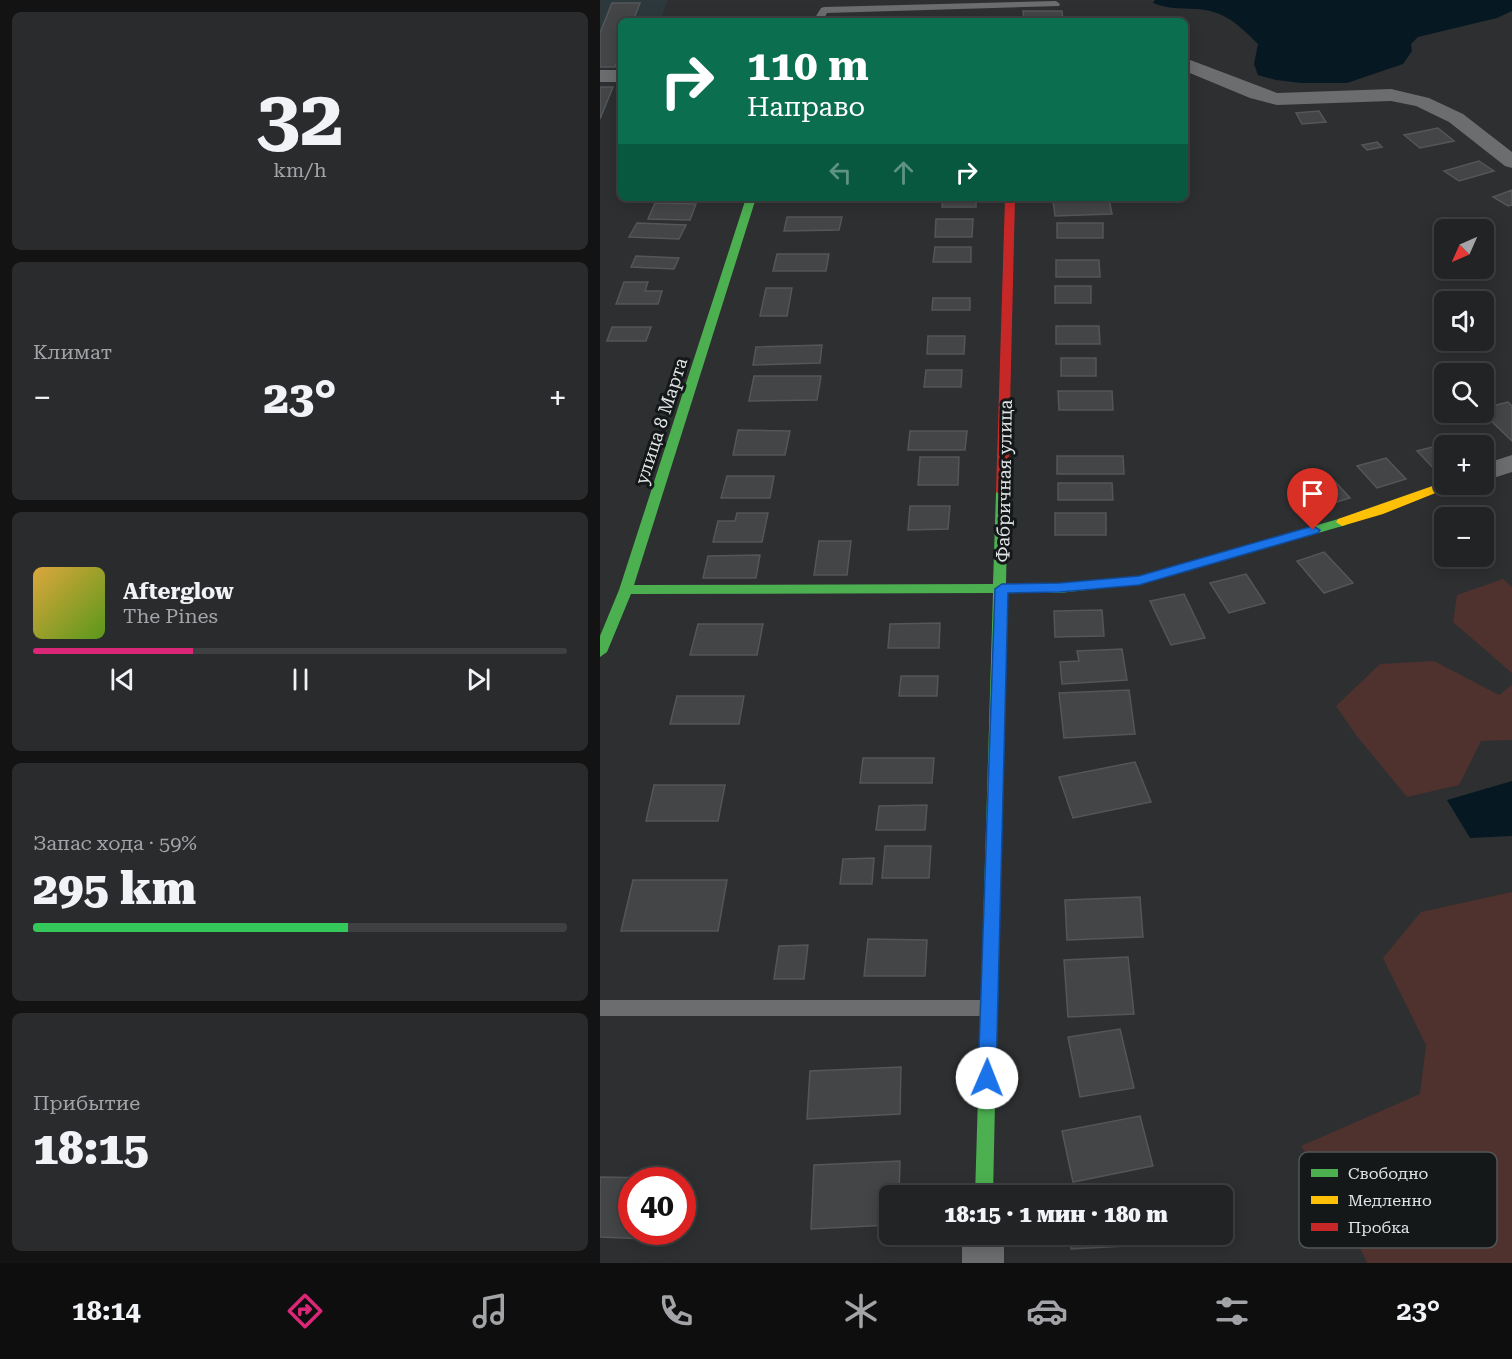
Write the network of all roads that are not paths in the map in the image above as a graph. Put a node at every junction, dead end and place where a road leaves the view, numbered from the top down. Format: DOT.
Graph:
graph roads {
  1 [pos="1056,4"];
  2 [pos="820,18"];
  3 [pos="1188,65"];
  4 [pos="600,76"];
  5 [pos="618,76"];
  6 [pos="1512,162"];
  7 [pos="750,201"];
  8 [pos="1010,201"];
  9 [pos="1512,463"];
  10 [pos="1494,469"];
  11 [pos="1434,491"];
  12 [pos="1002,589"];
  13 [pos="626,590"];
  14 [pos="600,652"];
  15 [pos="600,1008"];
  16 [pos="989,1008"];
  17 [pos="984,1185"];
  18 [pos="983,1245"];
  19 [pos="983,1263"];
  1 -- 2 [label="lane"];
  3 -- 6 [label="street"];
  4 -- 5 [label="street"];
  7 -- 13 [label="street, улица 8 Марта"];
  8 -- 12 [label="street, Фабричная улица"];
  9 -- 10 [label="street"];
  11 -- 12 [label="street"];
  12 -- 13 [label="street"];
  12 -- 16 [label="street, Фабричная улица"];
  13 -- 14 [label="street, улица 8 Марта"];
  15 -- 16 [label="lane"];
  16 -- 17 [label="street, Фабричная улица"];
  18 -- 19 [label="street"];
}
